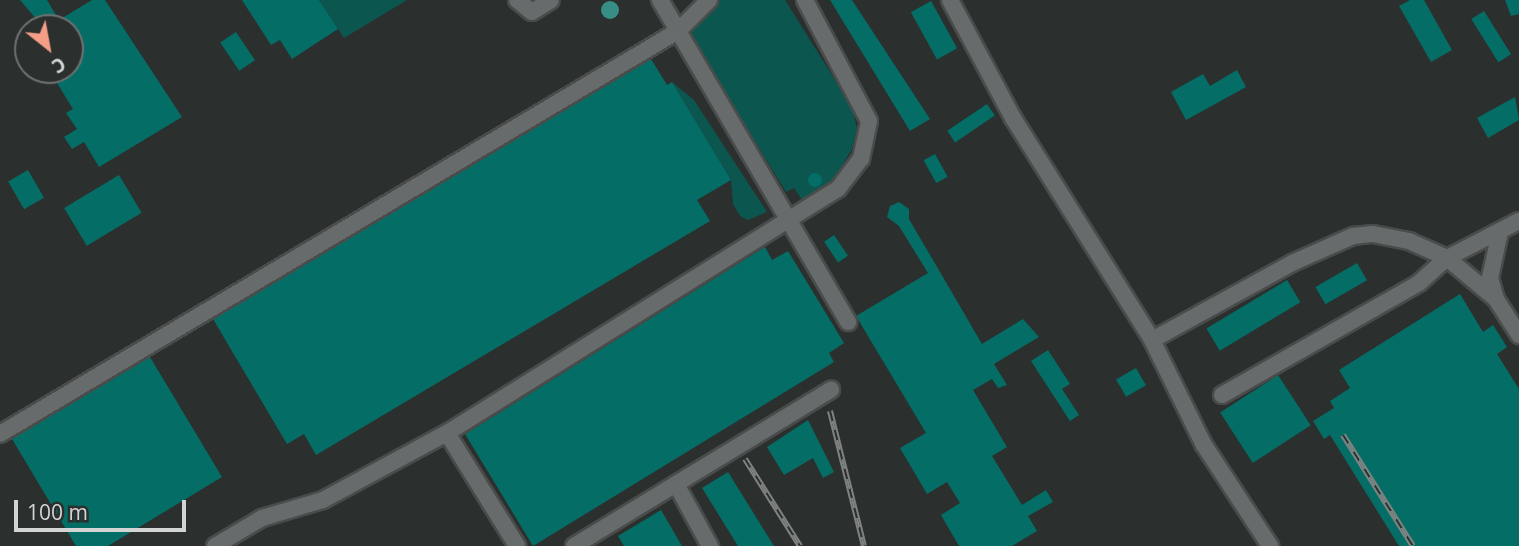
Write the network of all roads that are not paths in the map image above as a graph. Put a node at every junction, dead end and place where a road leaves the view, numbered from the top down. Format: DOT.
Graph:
graph roads {
  1 [pos="517,0"];
  2 [pos="551,0"];
  3 [pos="660,0"];
  4 [pos="709,0"];
  5 [pos="805,0"];
  6 [pos="950,0"];
  7 [pos="678,31"];
  8 [pos="791,220"];
  9 [pos="1519,221"];
  10 [pos="1500,232"];
  11 [pos="1447,258"];
  12 [pos="1496,299"];
  13 [pos="848,322"];
  14 [pos="1519,335"];
  15 [pos="1152,340"];
  16 [pos="831,390"];
  17 [pos="1222,396"];
  18 [pos="447,433"];
  19 [pos="0,434"];
  20 [pos="676,484"];
  21 [pos="215,546"];
  22 [pos="517,546"];
  23 [pos="574,546"];
  24 [pos="710,546"];
  25 [pos="1270,546"];
  1 -- 2 [label="lane"];
  3 -- 7 [label="lane"];
  4 -- 7 [label="lane"];
  5 -- 8 [label="lane"];
  6 -- 15 [label="lane"];
  7 -- 8 [label="lane"];
  7 -- 19 [label="lane"];
  8 -- 13 [label="lane"];
  8 -- 18 [label="lane"];
  9 -- 10 [label="lane"];
  10 -- 11 [label="lane"];
  10 -- 12 [label="lane"];
  11 -- 12 [label="lane"];
  11 -- 15 [label="lane"];
  11 -- 17 [label="lane"];
  12 -- 14 [label="lane"];
  15 -- 25 [label="lane"];
  16 -- 20 [label="lane"];
  18 -- 21 [label="lane"];
  18 -- 22 [label="lane"];
  20 -- 23 [label="lane"];
  20 -- 24 [label="lane"];
}
